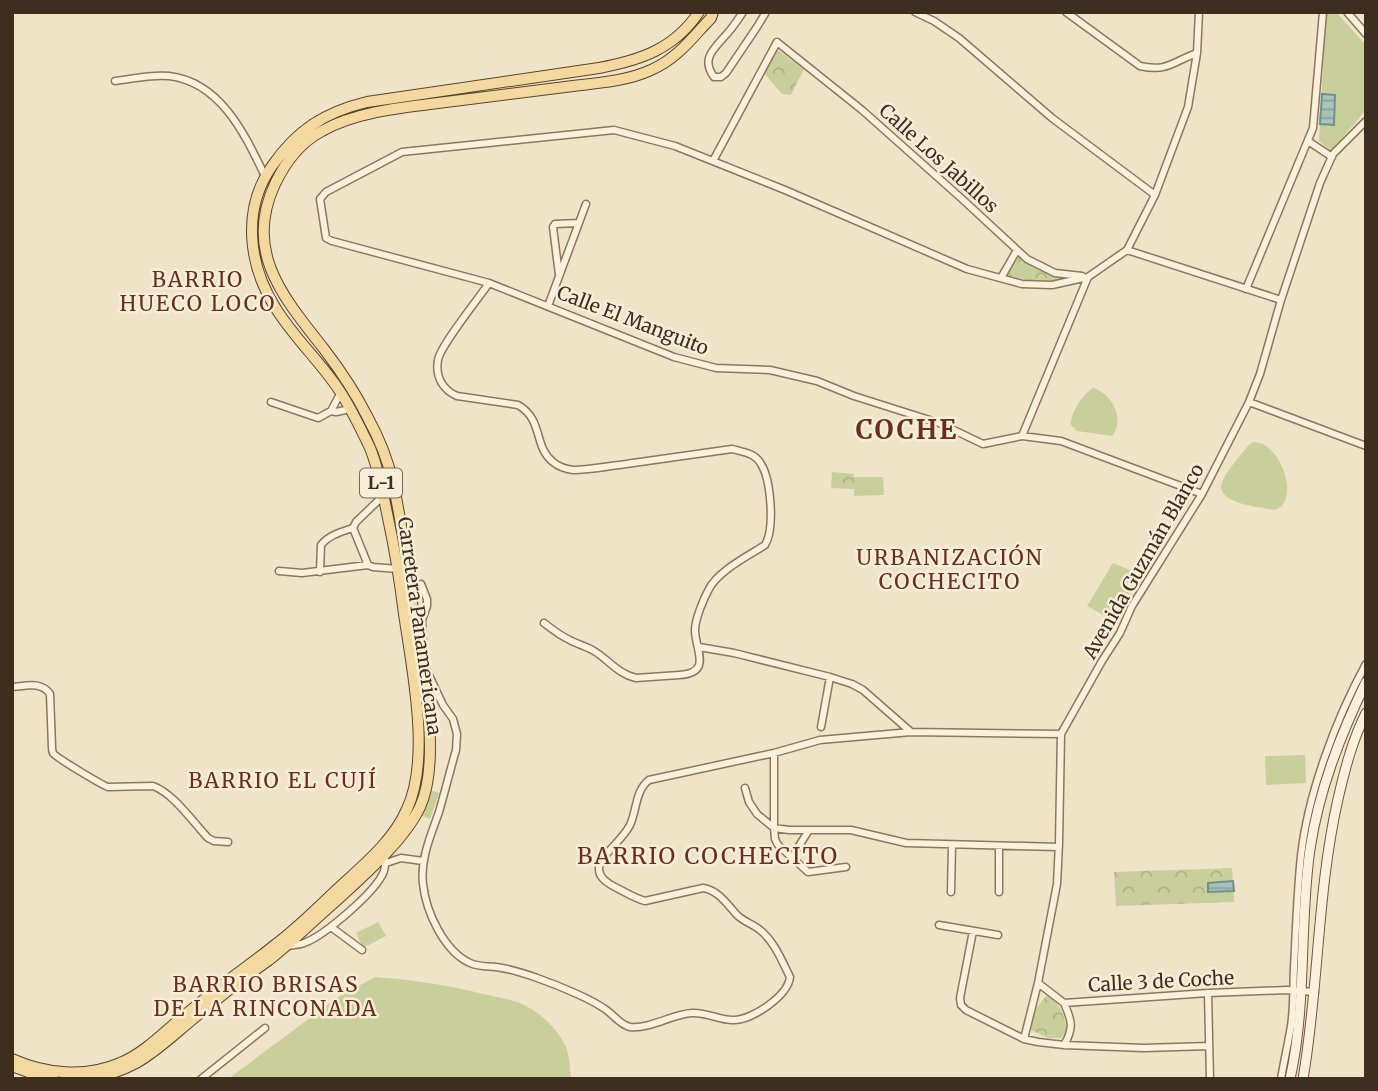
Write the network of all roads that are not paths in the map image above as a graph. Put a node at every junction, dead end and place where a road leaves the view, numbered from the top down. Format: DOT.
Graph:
graph roads {
  1 [pos="699,12"];
  2 [pos="713,12"];
  3 [pos="743,12"];
  4 [pos="766,12"];
  5 [pos="1066,12"];
  6 [pos="1323,12"];
  7 [pos="1347,12"];
  8 [pos="921,13"];
  9 [pos="1197,14"];
  10 [pos="1366,34"];
  11 [pos="1197,53"];
  12 [pos="115,81"];
  13 [pos="1366,121"];
  14 [pos="1308,141"];
  15 [pos="1332,157"];
  16 [pos="713,161"];
  17 [pos="265,176"];
  18 [pos="1155,195"];
  19 [pos="586,204"];
  20 [pos="579,223"];
  21 [pos="1017,250"];
  22 [pos="1128,250"];
  23 [pos="559,276"];
  24 [pos="1088,277"];
  25 [pos="1001,278"];
  26 [pos="489,283"];
  27 [pos="1246,289"];
  28 [pos="1281,300"];
  29 [pos="548,306"];
  30 [pos="341,392"];
  31 [pos="271,402"];
  32 [pos="1250,402"];
  33 [pos="350,409"];
  34 [pos="331,411"];
  35 [pos="1022,436"];
  36 [pos="1366,446"];
  37 [pos="1202,494"];
  38 [pos="384,495"];
  39 [pos="353,528"];
  40 [pos="368,565"];
  41 [pos="398,569"];
  42 [pos="279,571"];
  43 [pos="320,572"];
  44 [pos="421,584"];
  45 [pos="419,621"];
  46 [pos="544,624"];
  47 [pos="699,647"];
  48 [pos="1366,664"];
  49 [pos="830,677"];
  50 [pos="1366,682"];
  51 [pos="12,687"];
  52 [pos="1366,713"];
  53 [pos="821,727"];
  54 [pos="911,732"];
  55 [pos="1061,734"];
  56 [pos="774,754"];
  57 [pos="745,788"];
  58 [pos="774,828"];
  59 [pos="810,830"];
  60 [pos="228,842"];
  61 [pos="951,845"];
  62 [pos="999,846"];
  63 [pos="1059,847"];
  64 [pos="792,857"];
  65 [pos="385,859"];
  66 [pos="423,861"];
  67 [pos="846,867"];
  68 [pos="951,892"];
  69 [pos="999,892"];
  70 [pos="939,925"];
  71 [pos="331,927"];
  72 [pos="973,931"];
  73 [pos="998,935"];
  74 [pos="285,946"];
  75 [pos="362,950"];
  76 [pos="1038,983"];
  77 [pos="1297,991"];
  78 [pos="1315,992"];
  79 [pos="1208,993"];
  80 [pos="1064,1003"];
  81 [pos="1294,1025"];
  82 [pos="265,1028"];
  83 [pos="1024,1039"];
  84 [pos="1064,1045"];
  85 [pos="1209,1046"];
  86 [pos="12,1059"];
  87 [pos="12,1066"];
  88 [pos="53,1079"];
  89 [pos="83,1079"];
  90 [pos="201,1079"];
  91 [pos="1210,1079"];
  92 [pos="1281,1079"];
  93 [pos="1290,1079"];
  94 [pos="1303,1079"];
  1 -- 17 [label="main road, Carretera Panamericana / L-1"];
  2 -- 45 [label="main road, Carretera Panamericana / L-1"];
  3 -- 4 [label="street"];
  5 -- 11 [label="street"];
  6 -- 14 [label="street"];
  7 -- 10 [label="street"];
  8 -- 18 [label="street"];
  9 -- 11 [label="street"];
  11 -- 18 [label="street"];
  12 -- 17 [label="street"];
  13 -- 15 [label="street, Avenida Guzmán Blanco"];
  14 -- 15 [label="street"];
  14 -- 27 [label="street"];
  15 -- 28 [label="street, Avenida Guzmán Blanco"];
  16 -- 21 [label="street, Calle Los Jabillos"];
  16 -- 25 [label="street"];
  16 -- 26 [label="street, Calle El Manguito"];
  17 -- 30 [label="main road, Carretera Panamericana / L-1"];
  18 -- 22 [label="street"];
  19 -- 20 [label="street"];
  20 -- 23 [label="street"];
  20 -- 23 [label="street"];
  21 -- 24 [label="street, Calle Los Jabillos"];
  21 -- 25 [label="street"];
  22 -- 24 [label="street"];
  22 -- 27 [label="street"];
  23 -- 29 [label="street"];
  24 -- 25 [label="street"];
  24 -- 35 [label="street"];
  26 -- 29 [label="street, Calle El Manguito"];
  26 -- 47 [label="street"];
  27 -- 28 [label="street"];
  28 -- 32 [label="street, Avenida Guzmán Blanco"];
  29 -- 35 [label="street, Calle El Manguito"];
  30 -- 33 [label="main road, Carretera Panamericana / L-1"];
  30 -- 34 [label="street"];
  31 -- 34 [label="street"];
  32 -- 36 [label="street"];
  32 -- 37 [label="street, Avenida Guzmán Blanco"];
  33 -- 34 [label="street"];
  33 -- 38 [label="main road, Carretera Panamericana / L-1"];
  35 -- 37 [label="street, Calle El Manguito"];
  37 -- 55 [label="street, Avenida Guzmán Blanco"];
  38 -- 39 [label="street"];
  38 -- 41 [label="main road, Carretera Panamericana / L-1"];
  39 -- 40 [label="street"];
  39 -- 43 [label="street"];
  40 -- 41 [label="street"];
  40 -- 43 [label="street"];
  41 -- 86 [label="main road, Carretera Panamericana / L-1"];
  42 -- 43 [label="street"];
  44 -- 45 [label="street"];
  45 -- 65 [label="main road, Carretera Panamericana / L-1"];
  45 -- 66 [label="street"];
  46 -- 47 [label="street"];
  47 -- 49 [label="street"];
  48 -- 77 [label="street"];
  49 -- 53 [label="street"];
  49 -- 54 [label="street"];
  50 -- 77 [label="main road"];
  51 -- 60 [label="street"];
  52 -- 78 [label="main road"];
  54 -- 55 [label="street"];
  54 -- 56 [label="street"];
  55 -- 63 [label="street, Avenida Guzmán Blanco"];
  56 -- 58 [label="street"];
  56 -- 66 [label="street"];
  57 -- 58 [label="street"];
  58 -- 59 [label="street"];
  58 -- 64 [label="street"];
  59 -- 61 [label="street"];
  59 -- 64 [label="street"];
  61 -- 62 [label="street"];
  61 -- 68 [label="street"];
  62 -- 63 [label="street"];
  62 -- 69 [label="street"];
  63 -- 76 [label="street, Avenida Guzmán Blanco"];
  64 -- 67 [label="street"];
  65 -- 66 [label="street"];
  65 -- 71 [label="street"];
  65 -- 74 [label="main road, Carretera Panamericana / L-1"];
  70 -- 72 [label="street"];
  71 -- 74 [label="street"];
  71 -- 75 [label="street"];
  72 -- 73 [label="street"];
  72 -- 83 [label="street"];
  74 -- 89 [label="main road, Carretera Panamericana / L-1"];
  76 -- 80 [label="street, Calle 3 de Coche"];
  76 -- 83 [label="street, Avenida Guzmán Blanco"];
  77 -- 78 [label="street, Calle 3 de Coche"];
  77 -- 79 [label="street, Calle 3 de Coche"];
  77 -- 81 [label="main road"];
  77 -- 81 [label="main road"];
  78 -- 94 [label="main road"];
  79 -- 80 [label="street, Calle 3 de Coche"];
  79 -- 85 [label="street"];
  80 -- 84 [label="street"];
  81 -- 92 [label="street"];
  81 -- 93 [label="main road"];
  82 -- 90 [label="street"];
  83 -- 84 [label="street"];
  84 -- 85 [label="street"];
  85 -- 91 [label="street"];
  87 -- 88 [label="main road"];
}
